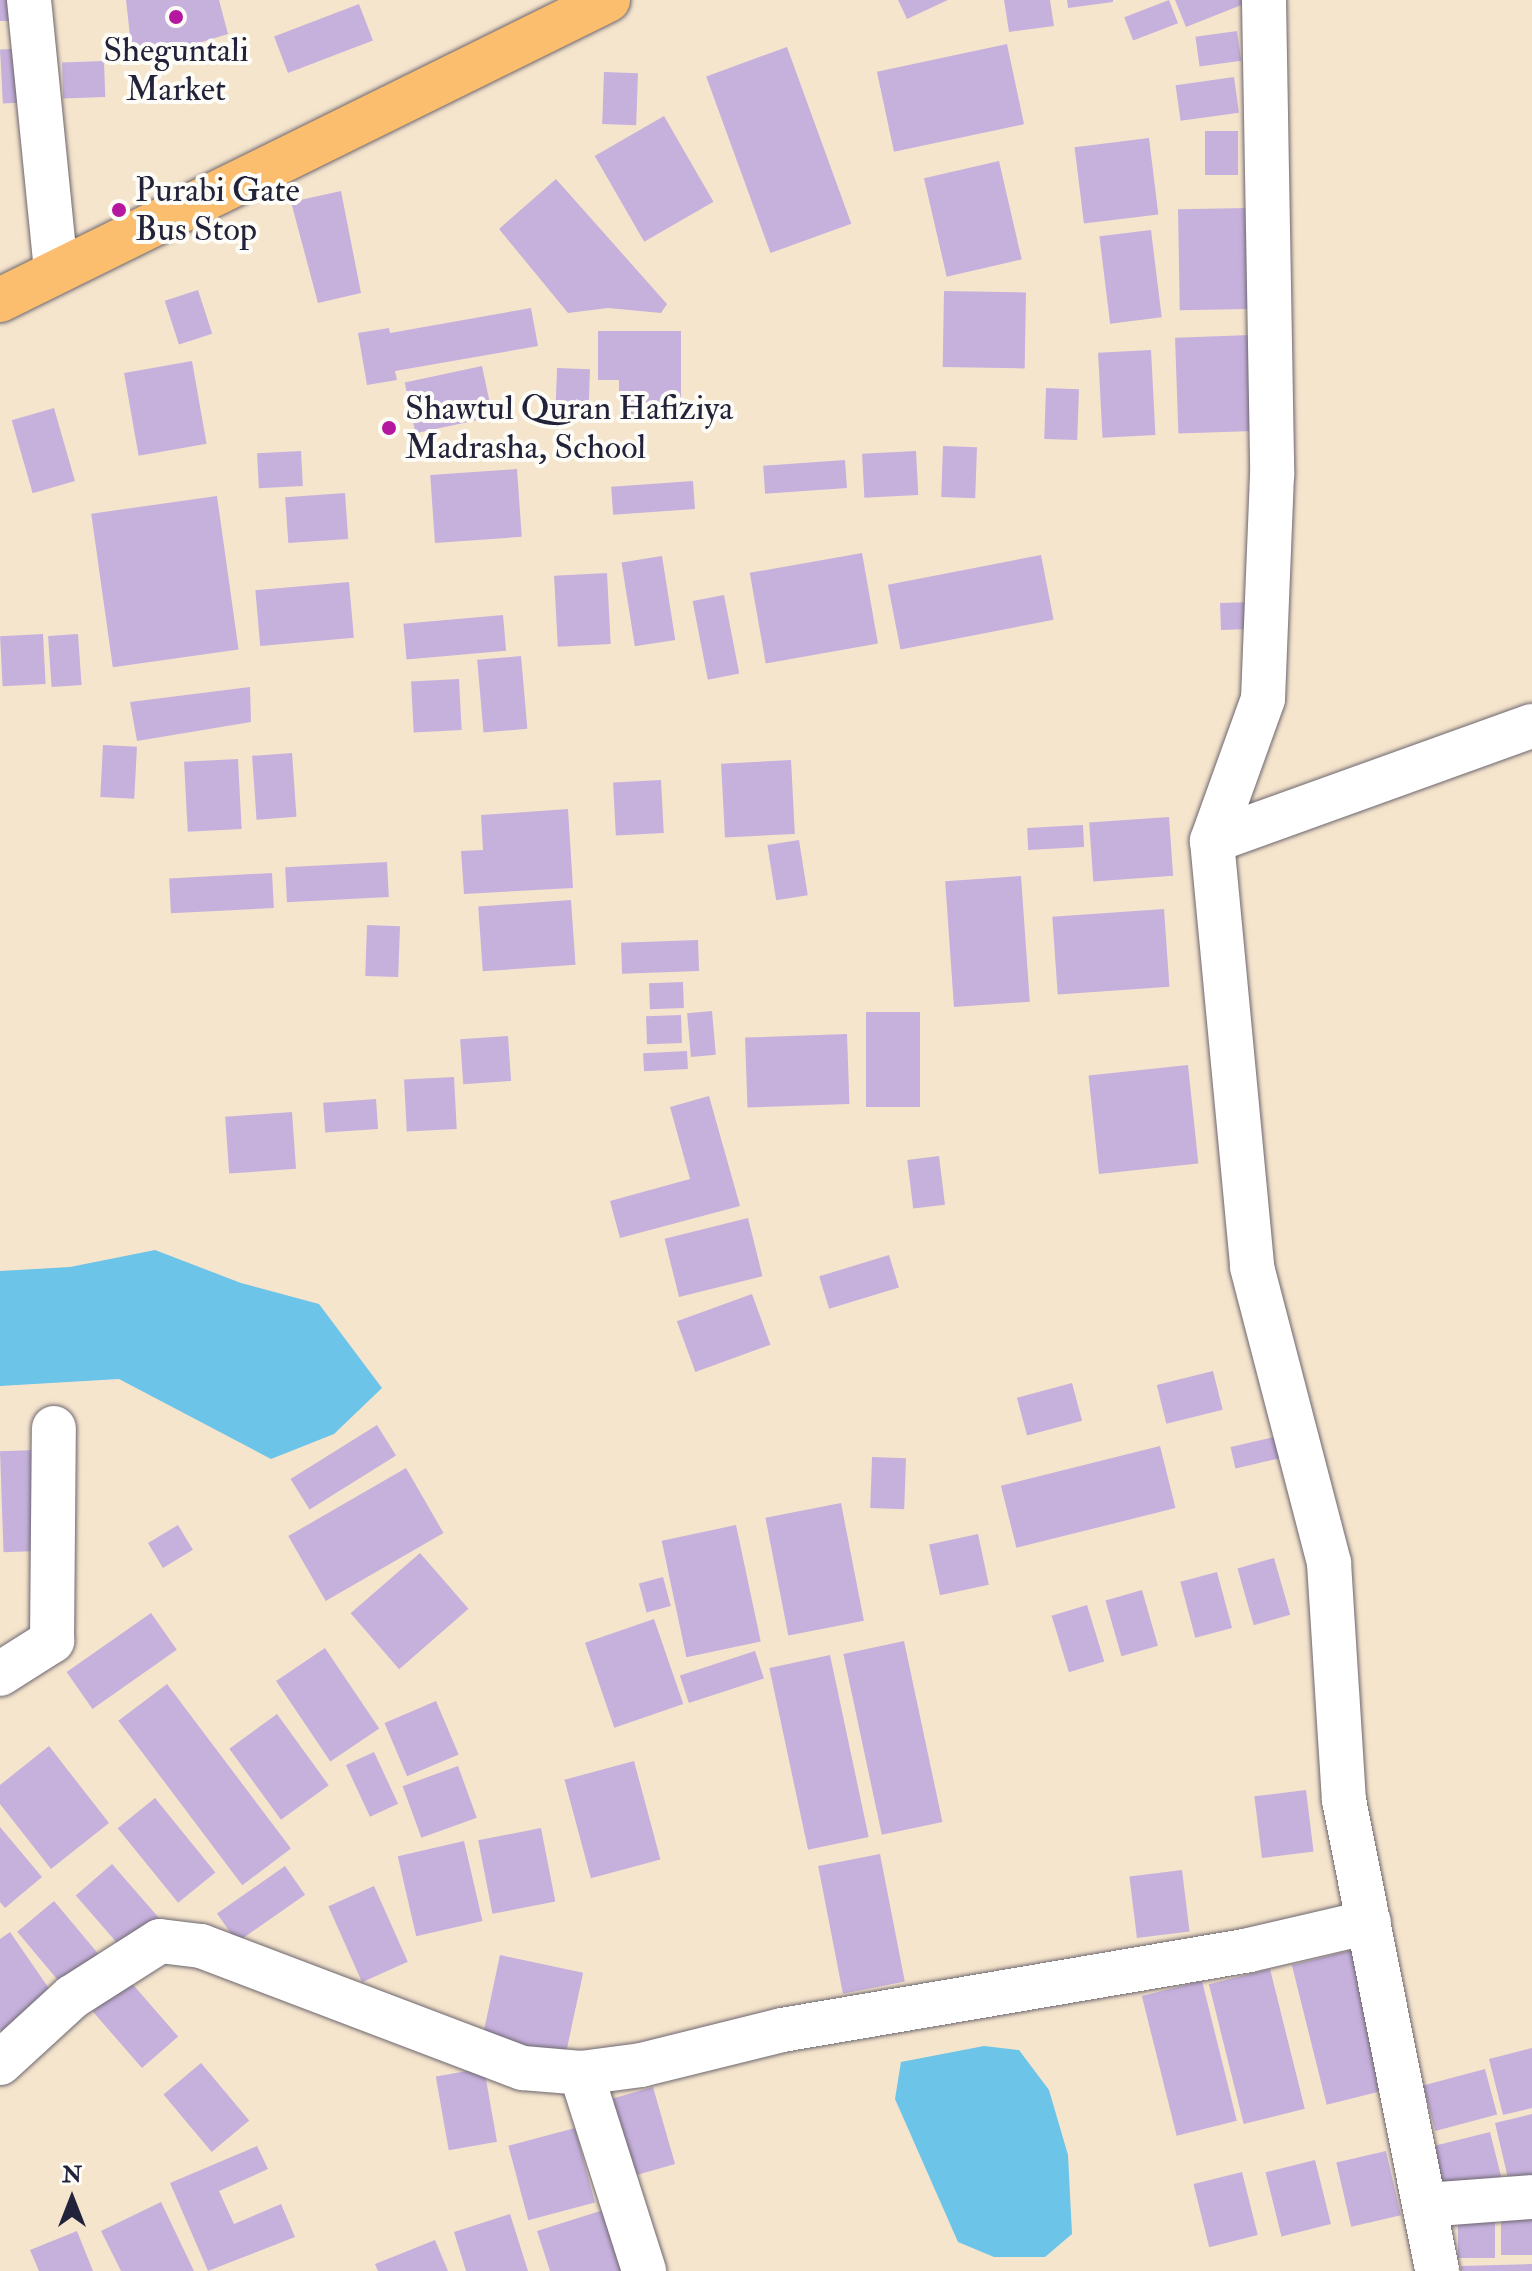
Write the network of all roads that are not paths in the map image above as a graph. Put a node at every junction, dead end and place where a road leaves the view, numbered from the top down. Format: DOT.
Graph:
graph roads {
  1 [pos="29,0"];
  2 [pos="608,0"];
  3 [pos="1264,0"];
  4 [pos="56,272"];
  5 [pos="0,300"];
  6 [pos="1532,726"];
  7 [pos="1212,841"];
  8 [pos="54,1428"];
  9 [pos="0,1674"];
  10 [pos="1369,1922"];
  11 [pos="0,2063"];
  12 [pos="581,2073"];
  13 [pos="1532,2197"];
  14 [pos="1425,2205"];
  15 [pos="644,2271"];
  16 [pos="1437,2271"];
  1 -- 4 [label="street"];
  2 -- 4 [label="highway"];
  3 -- 7 [label="street"];
  4 -- 5 [label="highway"];
  6 -- 7 [label="street"];
  7 -- 10 [label="street"];
  8 -- 9 [label="street"];
  10 -- 12 [label="street"];
  10 -- 14 [label="street"];
  11 -- 12 [label="street"];
  12 -- 15 [label="street"];
  13 -- 14 [label="street"];
  14 -- 16 [label="street"];
}
